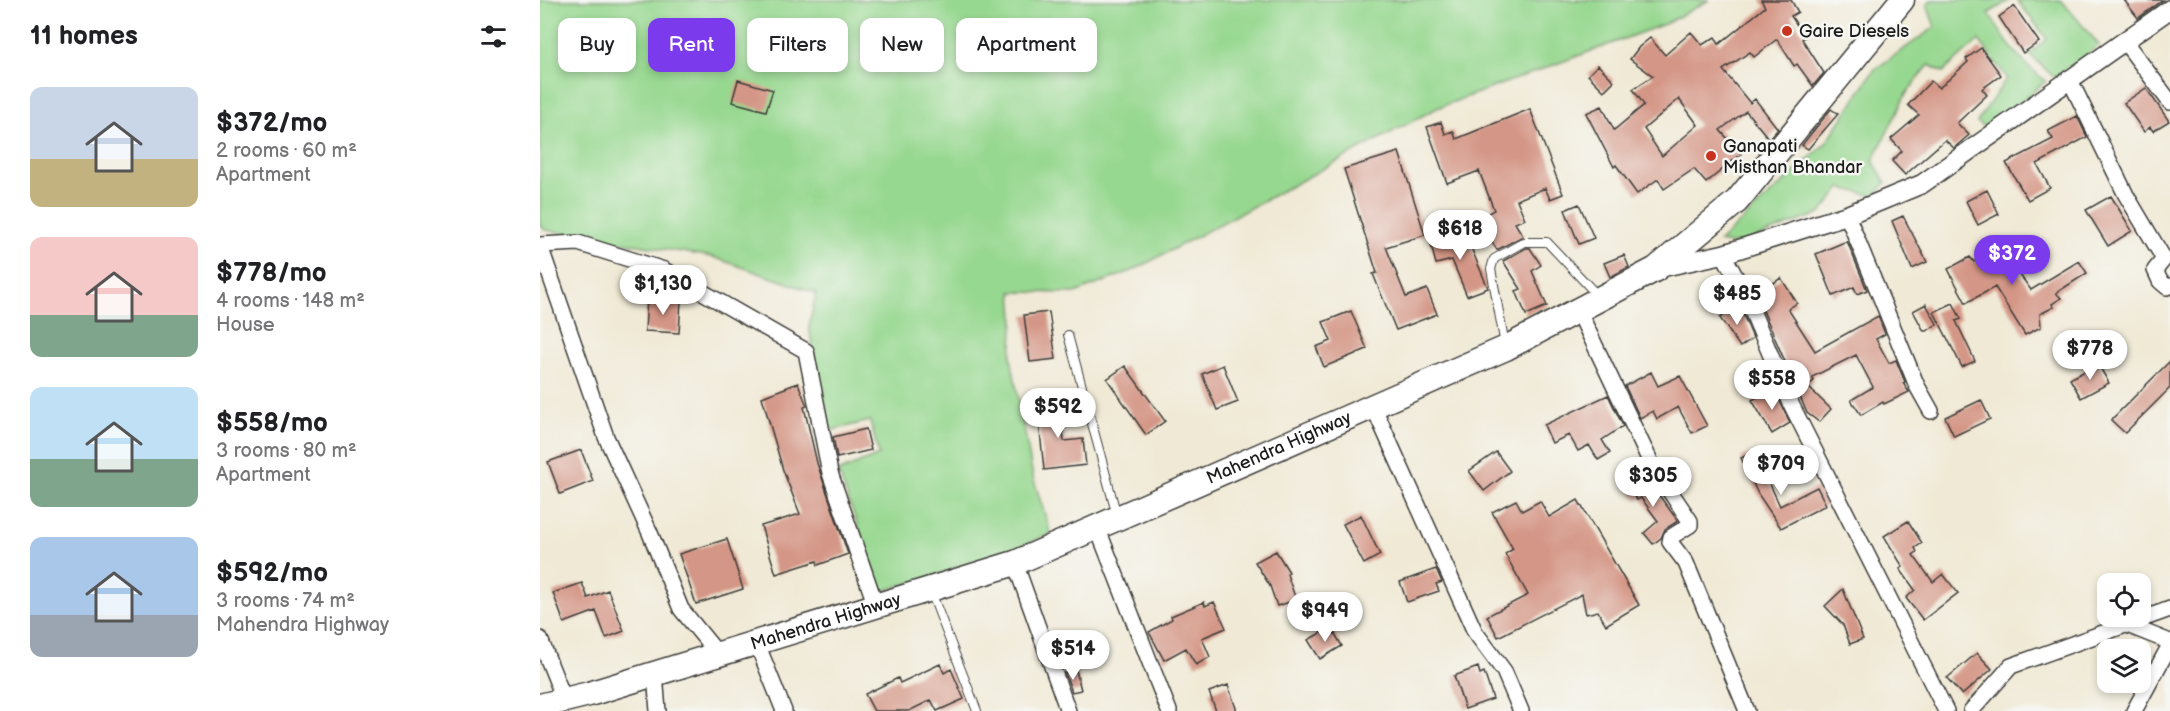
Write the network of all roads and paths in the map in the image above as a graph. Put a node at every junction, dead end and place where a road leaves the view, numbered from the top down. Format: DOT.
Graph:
graph roads {
  1 [pos="1902,0"];
  2 [pos="2170,9"];
  3 [pos="2125,42"];
  4 [pos="2069,78"];
  5 [pos="2170,102"];
  6 [pos="1847,215"];
  7 [pos="540,245"];
  8 [pos="1723,254"];
  9 [pos="1656,268"];
  10 [pos="2170,286"];
  11 [pos="1599,297"];
  12 [pos="1578,310"];
  13 [pos="1068,335"];
  14 [pos="1506,348"];
  15 [pos="1374,408"];
  16 [pos="1931,411"];
  17 [pos="1108,523"];
  18 [pos="1015,563"];
  19 [pos="930,590"];
  20 [pos="876,606"];
  21 [pos="2170,609"];
  22 [pos="2151,615"];
  23 [pos="2117,627"];
  24 [pos="2132,627"];
  25 [pos="540,639"];
  26 [pos="756,641"];
  27 [pos="2170,644"];
  28 [pos="717,653"];
  29 [pos="655,674"];
  30 [pos="564,699"];
  31 [pos="590,702"];
  32 [pos="540,706"];
  33 [pos="658,711"];
  34 [pos="784,711"];
  35 [pos="977,711"];
  36 [pos="1068,711"];
  37 [pos="1169,711"];
  38 [pos="1521,711"];
  39 [pos="1746,711"];
  40 [pos="1946,711"];
  41 [pos="1971,711"];
  42 [pos="2134,711"];
  1 -- 9 [label="highway, Mahendra Highway"];
  2 -- 3 [label="street"];
  3 -- 4 [label="street"];
  3 -- 5 [label="street"];
  4 -- 6 [label="street"];
  4 -- 10 [label="street"];
  6 -- 8 [label="street"];
  6 -- 16 [label="street"];
  7 -- 20 [label="street"];
  7 -- 28 [label="street"];
  8 -- 9 [label="street"];
  8 -- 40 [label="street"];
  9 -- 11 [label="highway, Mahendra Highway"];
  11 -- 12 [label="highway, Mahendra Highway"];
  11 -- 14 [label="lane"];
  12 -- 14 [label="highway, Mahendra Highway"];
  12 -- 39 [label="street"];
  13 -- 17 [label="lane"];
  14 -- 15 [label="highway, Mahendra Highway"];
  15 -- 17 [label="highway, Mahendra Highway"];
  15 -- 38 [label="street"];
  17 -- 18 [label="highway, Mahendra Highway"];
  17 -- 37 [label="street"];
  18 -- 19 [label="highway, Mahendra Highway"];
  18 -- 36 [label="street"];
  19 -- 20 [label="highway, Mahendra Highway"];
  19 -- 35 [label="lane"];
  20 -- 26 [label="highway, Mahendra Highway"];
  21 -- 22 [label="street"];
  23 -- 41 [label="street"];
  24 -- 27 [label="street"];
  25 -- 30 [label="street"];
  26 -- 28 [label="highway, Mahendra Highway"];
  26 -- 34 [label="street"];
  27 -- 42 [label="street"];
  28 -- 29 [label="highway, Mahendra Highway"];
  29 -- 31 [label="highway, Mahendra Highway"];
  29 -- 33 [label="street"];
  30 -- 31 [label="highway, Mahendra Highway"];
  30 -- 32 [label="highway, Mahendra Highway"];
}
